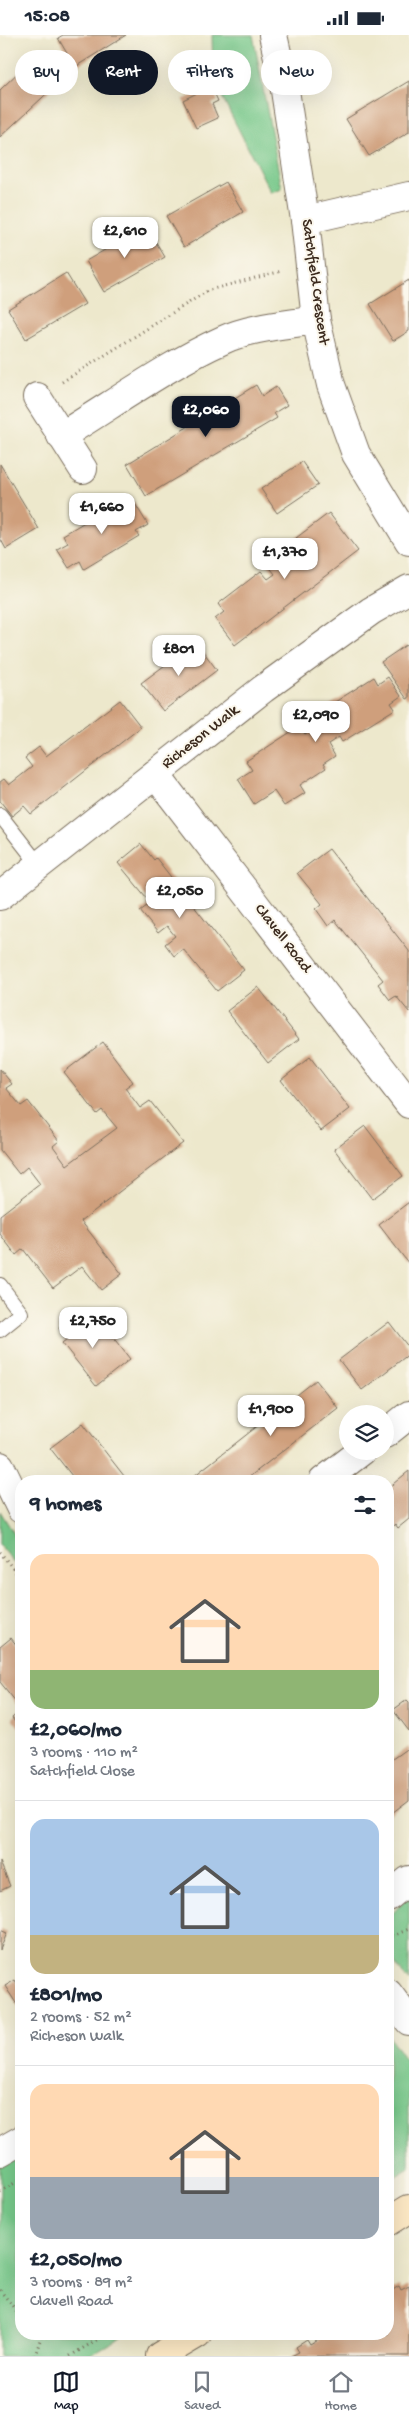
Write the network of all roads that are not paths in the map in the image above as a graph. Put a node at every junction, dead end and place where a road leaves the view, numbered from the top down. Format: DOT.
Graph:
graph roads {
  1 [pos="272,35"];
  2 [pos="409,196"];
  3 [pos="305,220"];
  4 [pos="316,320"];
  5 [pos="38,397"];
  6 [pos="61,436"];
  7 [pos="83,469"];
  8 [pos="409,541"];
  9 [pos="409,589"];
  10 [pos="155,774"];
  11 [pos="0,815"];
  12 [pos="39,865"];
  13 [pos="0,896"];
  14 [pos="409,1104"];
  15 [pos="0,1285"];
  16 [pos="0,1330"];
  17 [pos="409,1415"];
  18 [pos="394,1427"];
  19 [pos="350,1460"];
  20 [pos="0,1466"];
  21 [pos="331,1475"];
  22 [pos="15,1497"];
  23 [pos="409,1880"];
  24 [pos="394,1892"];
  25 [pos="394,2001"];
  26 [pos="409,2021"];
  27 [pos="15,2144"];
  28 [pos="0,2153"];
  29 [pos="409,2210"];
  30 [pos="394,2219"];
  31 [pos="187,2340"];
  32 [pos="160,2356"];
  1 -- 3 [label="street, Satchfield Crescent"];
  2 -- 3 [label="street"];
  3 -- 4 [label="street, Satchfield Crescent"];
  4 -- 6 [label="street"];
  4 -- 8 [label="street, Satchfield Crescent"];
  5 -- 6 [label="street"];
  6 -- 7 [label="street"];
  9 -- 10 [label="street, Richeson Walk"];
  10 -- 12 [label="street, Richeson Walk"];
  10 -- 14 [label="street, Clavell Road"];
  11 -- 12 [label="lane"];
  12 -- 13 [label="street, Richeson Walk"];
  15 -- 16 [label="lane"];
  17 -- 18 [label="street"];
  19 -- 21 [label="street"];
  20 -- 22 [label="street"];
  23 -- 24 [label="street"];
  25 -- 26 [label="street"];
  27 -- 28 [label="street"];
  29 -- 30 [label="street"];
  31 -- 32 [label="street"];
}
